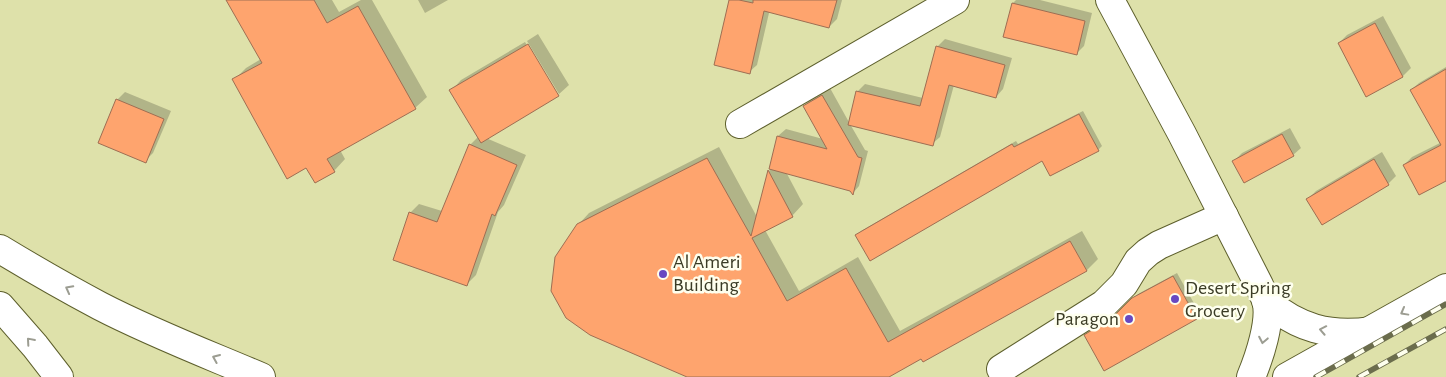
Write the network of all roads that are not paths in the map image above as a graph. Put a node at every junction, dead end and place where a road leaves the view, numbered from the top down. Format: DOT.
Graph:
graph roads {
  1 [pos="954,0"];
  2 [pos="1110,0"];
  3 [pos="740,124"];
  4 [pos="1224,216"];
  5 [pos="0,249"];
  6 [pos="1446,288"];
  7 [pos="1263,293"];
  8 [pos="0,306"];
  9 [pos="1371,330"];
  10 [pos="1001,369"];
  11 [pos="59,377"];
  12 [pos="261,377"];
  13 [pos="1251,377"];
  14 [pos="1287,377"];
  1 -- 3 [label="street"];
  2 -- 4 [label="street"];
  4 -- 7 [label="street"];
  4 -- 10 [label="street"];
  12 -- 5 [label="street, one-way"];
  6 -- 9 [label="street, one-way"];
  9 -- 7 [label="street, one-way"];
  7 -- 13 [label="street, one-way"];
  11 -- 8 [label="street, one-way"];
  9 -- 14 [label="street"];
}
